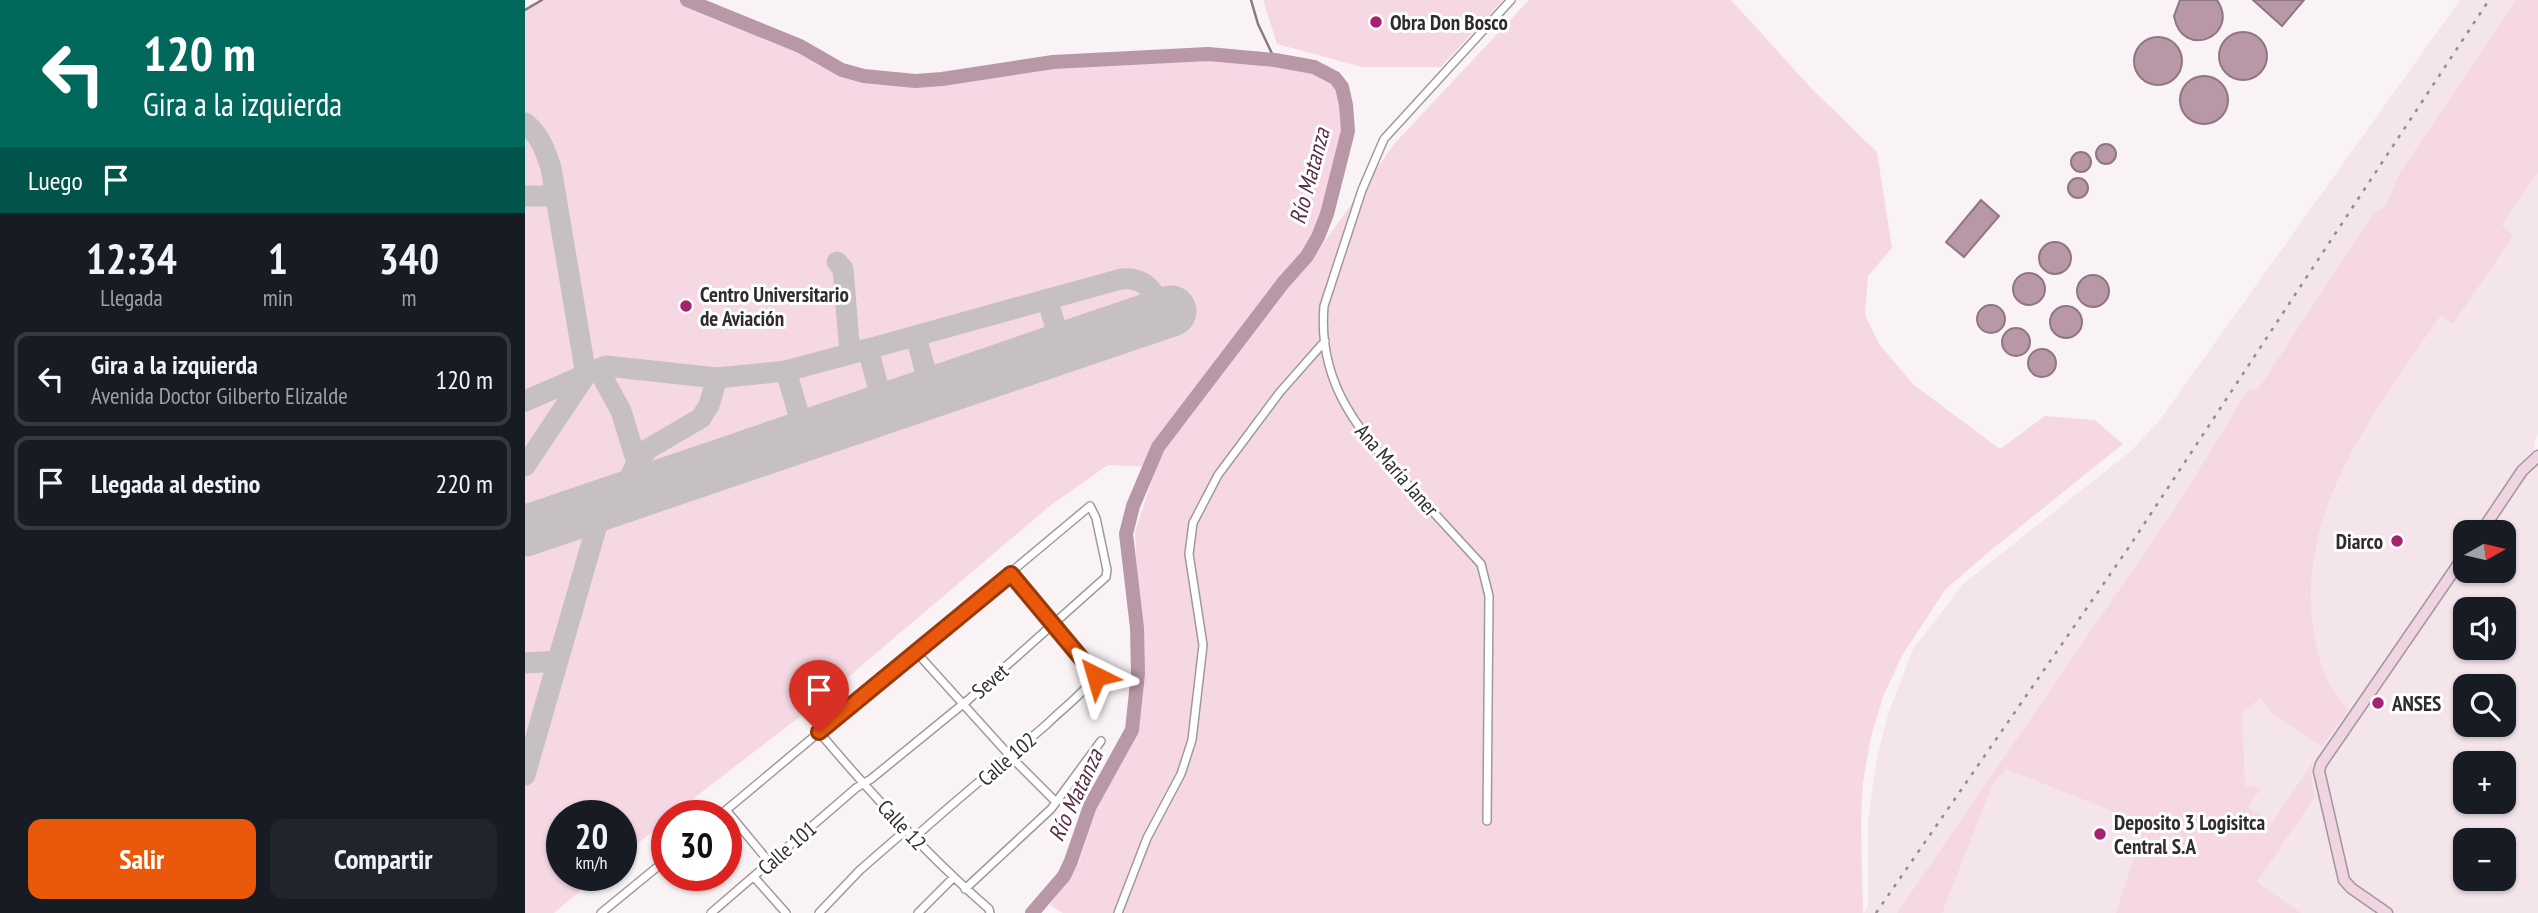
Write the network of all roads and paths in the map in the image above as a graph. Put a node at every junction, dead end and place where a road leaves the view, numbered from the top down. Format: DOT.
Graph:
graph roads {
  1 [pos="1511,0"];
  2 [pos="1325,341"];
  3 [pos="2538,456"];
  4 [pos="2489,520"];
  5 [pos="2453,572"];
  6 [pos="1011,574"];
  7 [pos="1054,625"];
  8 [pos="916,652"];
  9 [pos="962,704"];
  10 [pos="819,732"];
  11 [pos="1101,741"];
  12 [pos="1010,756"];
  13 [pos="863,784"];
  14 [pos="738,800"];
  15 [pos="1056,802"];
  16 [pos="1487,821"];
  17 [pos="906,830"];
  18 [pos="742,834"];
  19 [pos="914,838"];
  20 [pos="770,863"];
  21 [pos="651,872"];
  22 [pos="754,877"];
  23 [pos="953,878"];
  24 [pos="965,888"];
  25 [pos="602,913"];
  26 [pos="711,913"];
  27 [pos="786,913"];
  28 [pos="819,913"];
  29 [pos="918,913"];
  30 [pos="990,913"];
  31 [pos="1118,913"];
  32 [pos="2387,913"];
  1 -- 2 [label="street, Ana María Janer"];
  2 -- 16 [label="street, Ana María Janer"];
  2 -- 31 [label="street"];
  3 -- 4 [label="street"];
  5 -- 32 [label="street"];
  6 -- 7 [label="street"];
  6 -- 7 [label="street, Sevet"];
  6 -- 8 [label="street"];
  7 -- 9 [label="street, Sevet"];
  7 -- 12 [label="street, Calle 102"];
  8 -- 9 [label="street"];
  8 -- 10 [label="street"];
  9 -- 12 [label="street"];
  9 -- 13 [label="street, Sevet"];
  10 -- 13 [label="street, Calle 12"];
  10 -- 14 [label="street"];
  11 -- 15 [label="street"];
  12 -- 15 [label="street"];
  12 -- 19 [label="street, Calle 102"];
  13 -- 17 [label="street, Calle 12"];
  13 -- 20 [label="street, Calle 101"];
  15 -- 24 [label="street"];
  17 -- 19 [label="street, Calle 12"];
  17 -- 28 [label="street"];
  18 -- 20 [label="street"];
  19 -- 23 [label="street, Calle 12"];
  20 -- 22 [label="street, Calle 101"];
  21 -- 25 [label="street"];
  22 -- 26 [label="street, Calle 101"];
  22 -- 27 [label="street"];
  23 -- 24 [label="street, Calle 12"];
  23 -- 29 [label="street"];
  24 -- 30 [label="street, Calle 12"];
}
